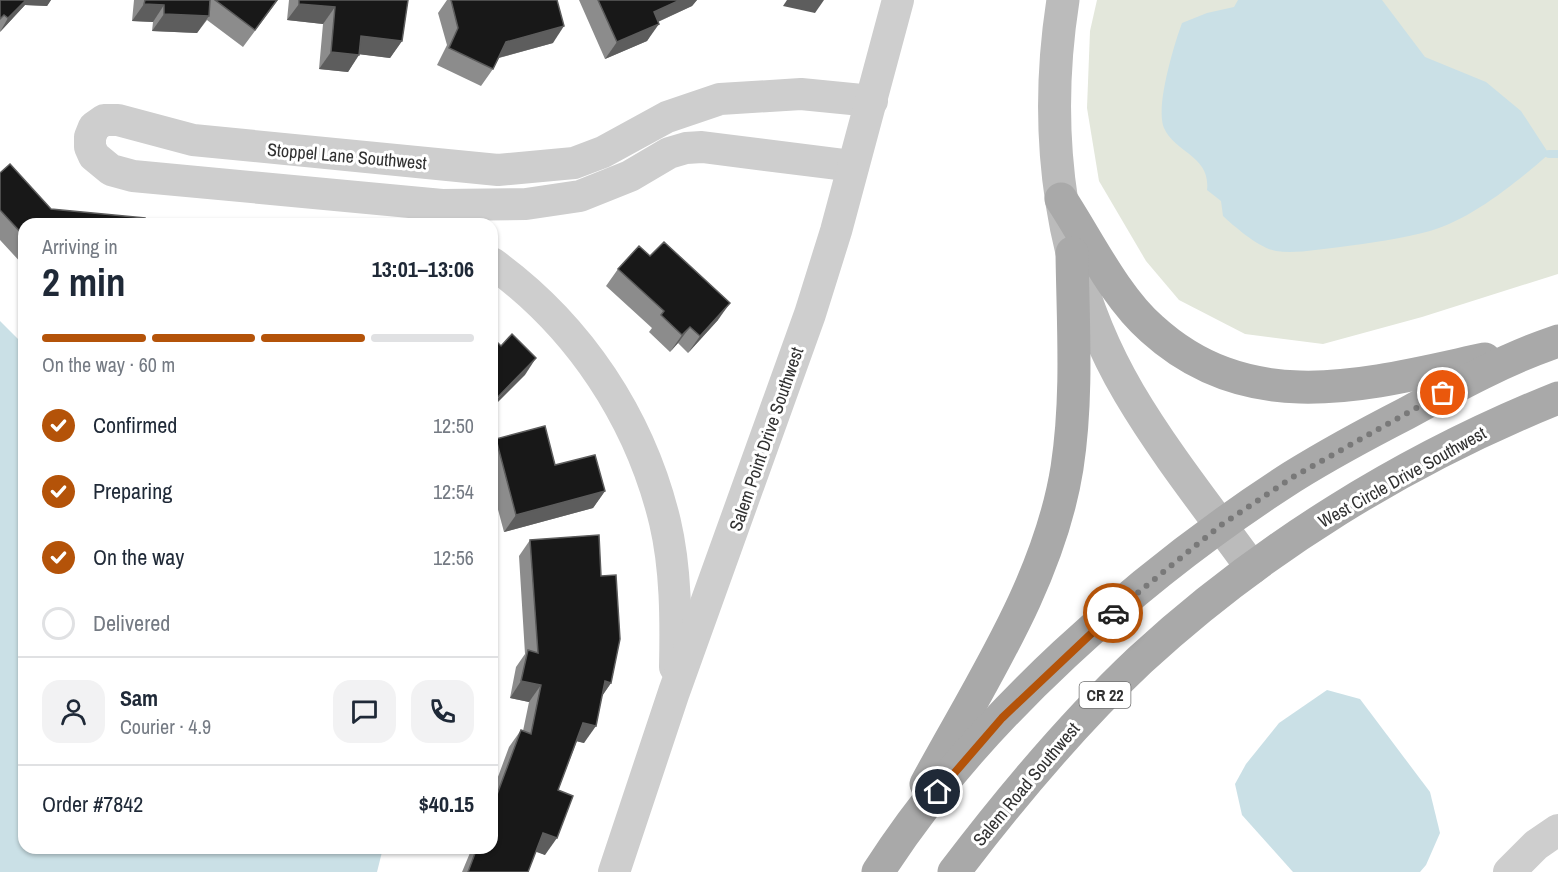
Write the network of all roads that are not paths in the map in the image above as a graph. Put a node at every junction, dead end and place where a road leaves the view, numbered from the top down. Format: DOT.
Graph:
graph roads {
  1 [pos="898,0"];
  2 [pos="1063,0"];
  3 [pos="872,101"];
  4 [pos="853,166"];
  5 [pos="337,195"];
  6 [pos="1061,199"];
  7 [pos="404,218"];
  8 [pos="1072,253"];
  9 [pos="498,268"];
  10 [pos="1549,344"];
  11 [pos="1558,398"];
  12 [pos="1221,525"];
  13 [pos="1252,568"];
  14 [pos="674,692"];
  15 [pos="1558,830"];
  16 [pos="881,867"];
  17 [pos="614,872"];
  18 [pos="954,872"];
  19 [pos="1509,872"];
  1 -- 3 [label="street, Salem Point Drive Southwest"];
  2 -- 6 [label="main road"];
  3 -- 4 [label="street, Salem Point Drive Southwest"];
  3 -- 5 [label="street, Stoppel Lane Southwest"];
  4 -- 5 [label="street, Stoppel Lane Southwest"];
  4 -- 14 [label="street, Salem Point Drive Southwest"];
  5 -- 7 [label="street, Stoppel Lane Southwest"];
  6 -- 8 [label="main road"];
  6 -- 10 [label="main road"];
  8 -- 12 [label="main road"];
  8 -- 16 [label="main road"];
  9 -- 14 [label="street"];
  10 -- 12 [label="main road"];
  11 -- 13 [label="main road, West Circle Drive Southwest / CR 22"];
  12 -- 13 [label="main road"];
  12 -- 16 [label="main road"];
  13 -- 18 [label="main road, Salem Road Southwest / CR 22"];
  14 -- 17 [label="street, Salem Point Drive Southwest"];
  15 -- 19 [label="street"];
}
